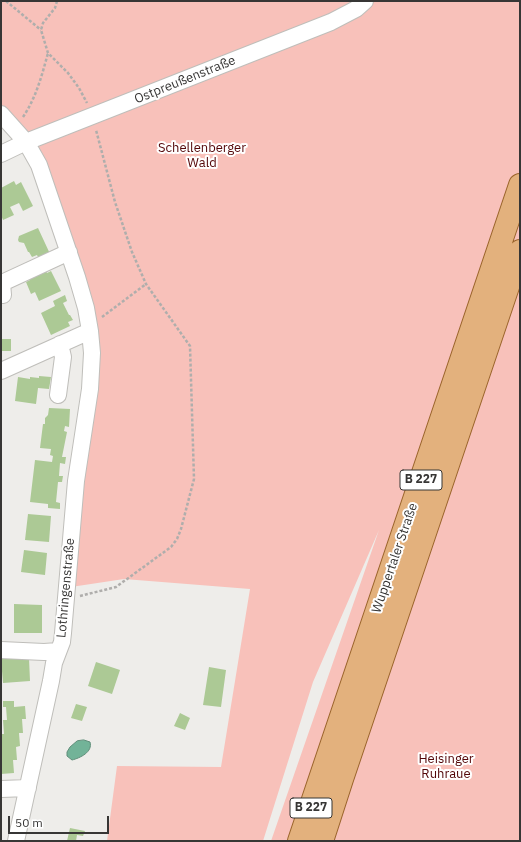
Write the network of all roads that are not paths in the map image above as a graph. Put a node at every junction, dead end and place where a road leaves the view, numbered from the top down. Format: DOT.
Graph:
graph roads {
  1 [pos="365,1"];
  2 [pos="1,114"];
  3 [pos="26,142"];
  4 [pos="1,154"];
  5 [pos="520,185"];
  6 [pos="520,251"];
  7 [pos="69,252"];
  8 [pos="3,295"];
  9 [pos="90,331"];
  10 [pos="60,344"];
  11 [pos="1,371"];
  12 [pos="58,395"];
  13 [pos="1,650"];
  14 [pos="58,651"];
  15 [pos="28,788"];
  16 [pos="1,789"];
  17 [pos="16,841"];
  18 [pos="299,841"];
  19 [pos="322,841"];
  1 -- 3 [label="street, Ostpreußenstraße"];
  2 -- 3 [label="street, Lothringenstraße"];
  3 -- 4 [label="street, Ostpreußenstraße"];
  3 -- 7 [label="street, Lothringenstraße"];
  5 -- 18 [label="main road, Wuppertaler Straße / B 227"];
  6 -- 19 [label="main road, Wuppertaler Straße / B 227"];
  7 -- 8 [label="street"];
  7 -- 9 [label="street, Lothringenstraße"];
  9 -- 10 [label="street"];
  9 -- 14 [label="street, Lothringenstraße"];
  10 -- 11 [label="street"];
  10 -- 12 [label="street"];
  13 -- 14 [label="street"];
  14 -- 15 [label="street, Lothringenstraße"];
  15 -- 16 [label="street"];
  15 -- 17 [label="street, Lothringenstraße"];
}
